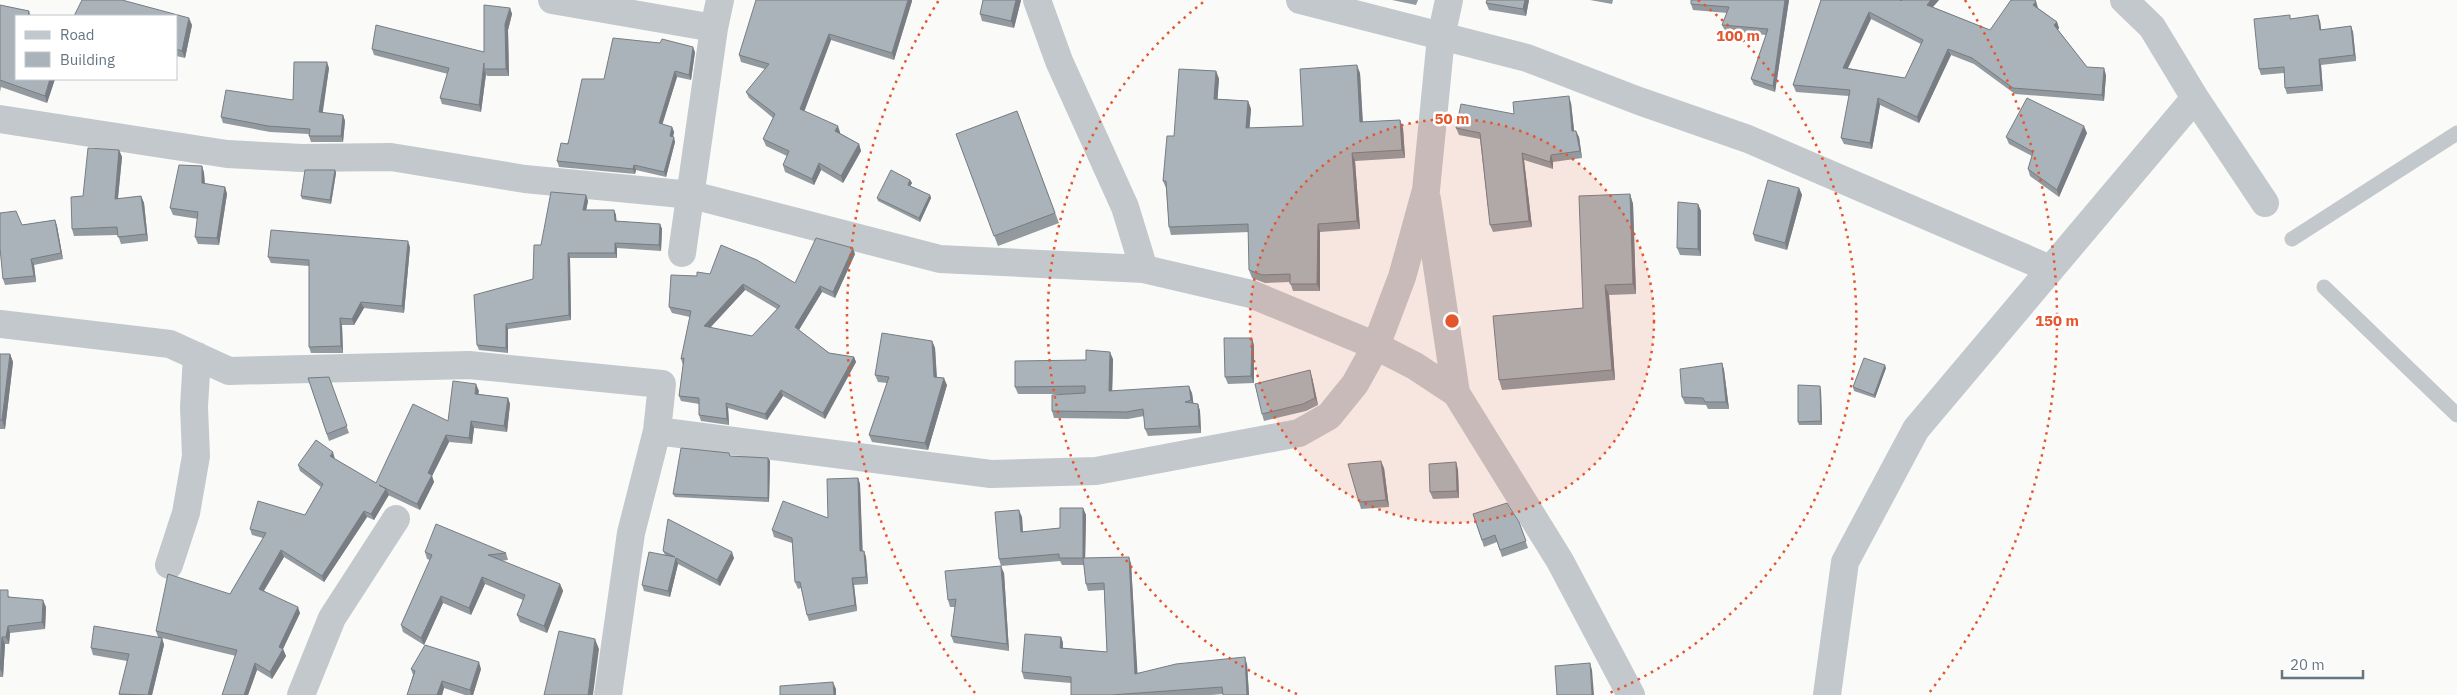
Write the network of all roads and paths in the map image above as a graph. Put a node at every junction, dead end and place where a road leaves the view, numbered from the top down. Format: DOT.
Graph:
graph roads {
  1 [pos="552,0"];
  2 [pos="720,0"];
  3 [pos="1037,0"];
  4 [pos="1300,0"];
  5 [pos="1449,0"];
  6 [pos="2124,0"];
  7 [pos="714,28"];
  8 [pos="1441,37"];
  9 [pos="2195,98"];
  10 [pos="0,119"];
  11 [pos="2457,133"];
  12 [pos="1426,190"];
  13 [pos="692,195"];
  14 [pos="2265,203"];
  15 [pos="2292,239"];
  16 [pos="682,253"];
  17 [pos="1144,269"];
  18 [pos="2050,270"];
  19 [pos="2324,287"];
  20 [pos="0,324"];
  21 [pos="1376,346"];
  22 [pos="197,356"];
  23 [pos="1456,393"];
  24 [pos="2457,415"];
  25 [pos="657,431"];
  26 [pos="396,519"];
  27 [pos="168,565"];
  28 [pos="301,695"];
  29 [pos="608,695"];
  30 [pos="1631,695"];
  31 [pos="1827,695"];
  1 -- 7 [label="street"];
  2 -- 7 [label="street"];
  3 -- 17 [label="street"];
  4 -- 8 [label="street"];
  5 -- 8 [label="street"];
  6 -- 9 [label="street"];
  7 -- 13 [label="street"];
  8 -- 12 [label="street"];
  8 -- 18 [label="street"];
  9 -- 14 [label="street"];
  9 -- 18 [label="street"];
  10 -- 13 [label="street"];
  11 -- 15 [label="lane"];
  12 -- 21 [label="street"];
  12 -- 23 [label="street"];
  13 -- 16 [label="street"];
  13 -- 17 [label="street"];
  17 -- 21 [label="street"];
  18 -- 31 [label="street"];
  19 -- 24 [label="lane"];
  20 -- 22 [label="street"];
  21 -- 23 [label="street"];
  21 -- 25 [label="street"];
  22 -- 25 [label="street"];
  22 -- 27 [label="street"];
  23 -- 30 [label="street"];
  25 -- 29 [label="street"];
  26 -- 28 [label="street"];
}
